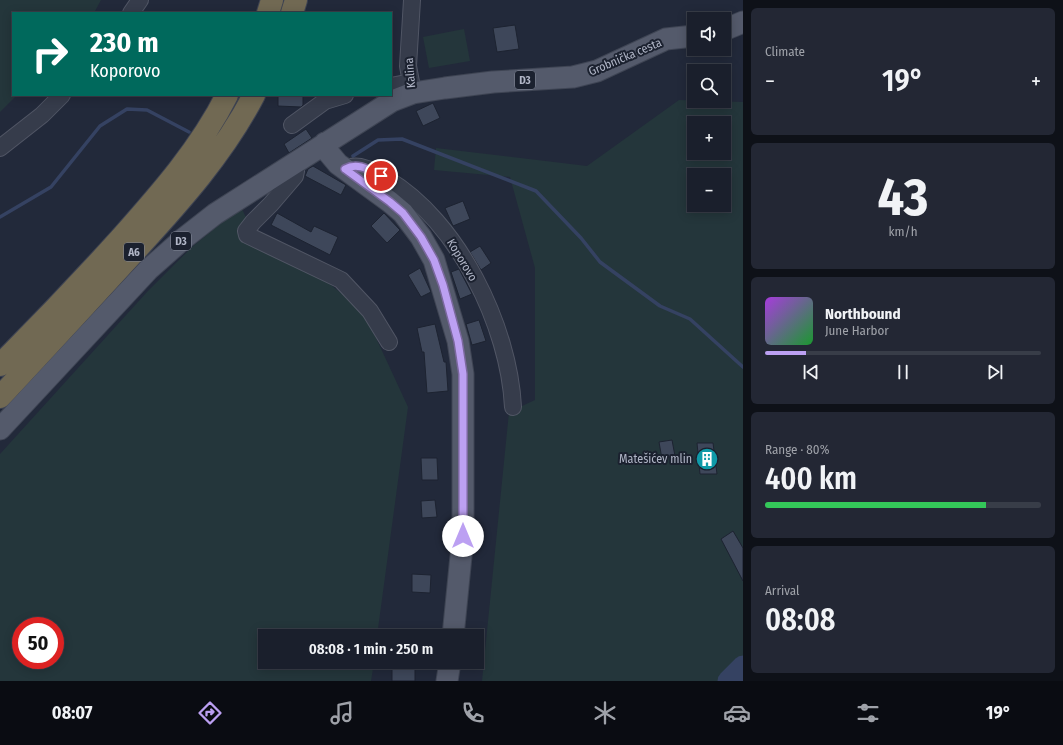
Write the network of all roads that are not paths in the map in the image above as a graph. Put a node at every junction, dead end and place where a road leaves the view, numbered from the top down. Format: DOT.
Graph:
graph roads {
  1 [pos="140,0"];
  2 [pos="272,0"];
  3 [pos="296,0"];
  4 [pos="412,0"];
  5 [pos="132,12"];
  6 [pos="268,12"];
  7 [pos="292,12"];
  8 [pos="743,22"];
  9 [pos="731,27"];
  10 [pos="687,37"];
  11 [pos="392,86"];
  12 [pos="412,87"];
  13 [pos="61,96"];
  14 [pos="226,96"];
  15 [pos="253,96"];
  16 [pos="341,96"];
  17 [pos="292,125"];
  18 [pos="325,143"];
  19 [pos="0,148"];
  20 [pos="295,162"];
  21 [pos="345,169"];
  22 [pos="389,342"];
  23 [pos="0,365"];
  24 [pos="0,397"];
  25 [pos="513,407"];
  26 [pos="0,429"];
  27 [pos="454,629"];
  28 [pos="449,669"];
  29 [pos="448,681"];
  1 -- 5 [label="street"];
  2 -- 6 [label="highway"];
  3 -- 7 [label="highway"];
  4 -- 12 [label="street, Kalina"];
  8 -- 9 [label="main road"];
  10 -- 12 [label="main road, Grobnička cesta / D3"];
  11 -- 12 [label="street"];
  12 -- 18 [label="main road, Kalina / D3"];
  13 -- 19 [label="street"];
  14 -- 23 [label="highway, A6"];
  15 -- 24 [label="highway, A6"];
  16 -- 17 [label="street"];
  18 -- 20 [label="main road, D3"];
  18 -- 21 [label="main road"];
  20 -- 22 [label="street"];
  20 -- 26 [label="main road, D3"];
  21 -- 25 [label="street, Koporovo"];
  21 -- 27 [label="main road"];
  28 -- 29 [label="main road"];
}
